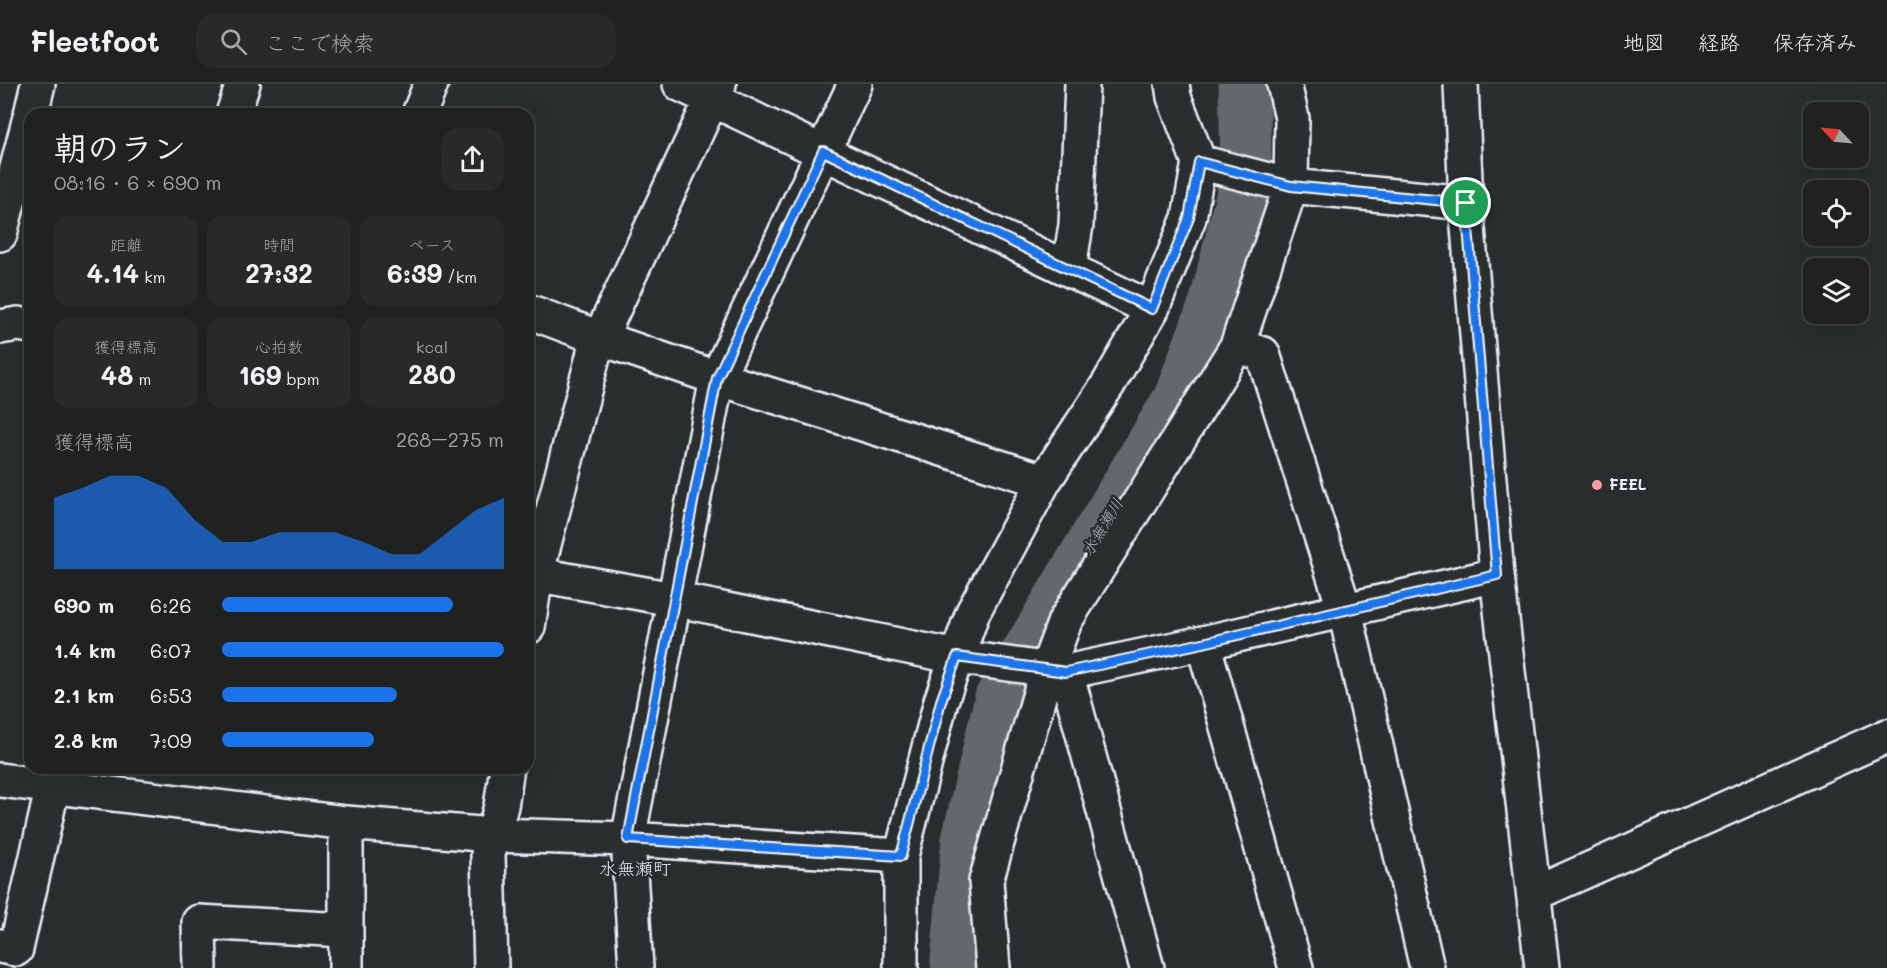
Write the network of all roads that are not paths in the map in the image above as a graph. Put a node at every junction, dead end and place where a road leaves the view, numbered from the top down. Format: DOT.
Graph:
graph roads {
  1 [pos="38,84"];
  2 [pos="243,84"];
  3 [pos="431,84"];
  4 [pos="680,84"];
  5 [pos="855,84"];
  6 [pos="1082,84"];
  7 [pos="1172,84"];
  8 [pos="1284,84"];
  9 [pos="1461,84"];
  10 [pos="716,92"];
  11 [pos="32,108"];
  12 [pos="235,108"];
  13 [pos="421,108"];
  14 [pos="24,140"];
  15 [pos="823,151"];
  16 [pos="1199,162"];
  17 [pos="1291,186"];
  18 [pos="1466,203"];
  19 [pos="0,234"];
  20 [pos="1069,268"];
  21 [pos="1152,309"];
  22 [pos="534,312"];
  23 [pos="24,325"];
  24 [pos="0,327"];
  25 [pos="600,338"];
  26 [pos="1237,346"];
  27 [pos="717,378"];
  28 [pos="1044,481"];
  29 [pos="534,567"];
  30 [pos="534,574"];
  31 [pos="1497,575"];
  32 [pos="674,599"];
  33 [pos="1345,611"];
  34 [pos="1203,643"];
  35 [pos="963,658"];
  36 [pos="1049,670"];
  37 [pos="1887,736"];
  38 [pos="506,774"];
  39 [pos="55,777"];
  40 [pos="0,780"];
  41 [pos="346,823"];
  42 [pos="492,835"];
  43 [pos="628,839"];
  44 [pos="901,856"];
  45 [pos="1534,894"];
  46 [pos="345,930"];
  47 [pos="0,946"];
  48 [pos="200,968"];
  49 [pos="346,968"];
  50 [pos="491,968"];
  51 [pos="636,968"];
  52 [pos="901,968"];
  53 [pos="993,968"];
  54 [pos="1147,968"];
  55 [pos="1296,968"];
  56 [pos="1427,968"];
  57 [pos="1542,968"];
  1 -- 11 [label="street"];
  2 -- 12 [label="street"];
  3 -- 13 [label="street"];
  4 -- 10 [label="street"];
  5 -- 15 [label="street"];
  6 -- 20 [label="street"];
  7 -- 16 [label="street"];
  8 -- 17 [label="street"];
  9 -- 18 [label="street"];
  10 -- 15 [label="street"];
  10 -- 25 [label="street"];
  14 -- 19 [label="street"];
  15 -- 20 [label="street"];
  15 -- 27 [label="street"];
  16 -- 17 [label="street"];
  16 -- 21 [label="street"];
  17 -- 18 [label="street"];
  17 -- 26 [label="street"];
  18 -- 31 [label="street"];
  20 -- 21 [label="street"];
  21 -- 28 [label="street"];
  22 -- 25 [label="street"];
  23 -- 24 [label="street"];
  25 -- 27 [label="street"];
  25 -- 29 [label="street"];
  26 -- 33 [label="street"];
  26 -- 36 [label="street"];
  27 -- 28 [label="street"];
  27 -- 32 [label="street"];
  28 -- 35 [label="street"];
  30 -- 32 [label="street"];
  31 -- 33 [label="street"];
  31 -- 45 [label="street"];
  32 -- 35 [label="street"];
  32 -- 43 [label="street"];
  33 -- 34 [label="street"];
  33 -- 56 [label="street"];
  34 -- 36 [label="street"];
  34 -- 55 [label="street"];
  35 -- 36 [label="street"];
  35 -- 44 [label="street"];
  36 -- 53 [label="street"];
  36 -- 54 [label="street"];
  37 -- 45 [label="street"];
  38 -- 42 [label="street"];
  39 -- 40 [label="street"];
  39 -- 41 [label="street"];
  39 -- 47 [label="street"];
  41 -- 42 [label="street"];
  41 -- 46 [label="street"];
  42 -- 43 [label="street"];
  42 -- 50 [label="street"];
  43 -- 44 [label="street"];
  43 -- 51 [label="street"];
  44 -- 52 [label="street"];
  45 -- 57 [label="street"];
  46 -- 48 [label="street"];
  46 -- 49 [label="street"];
}
